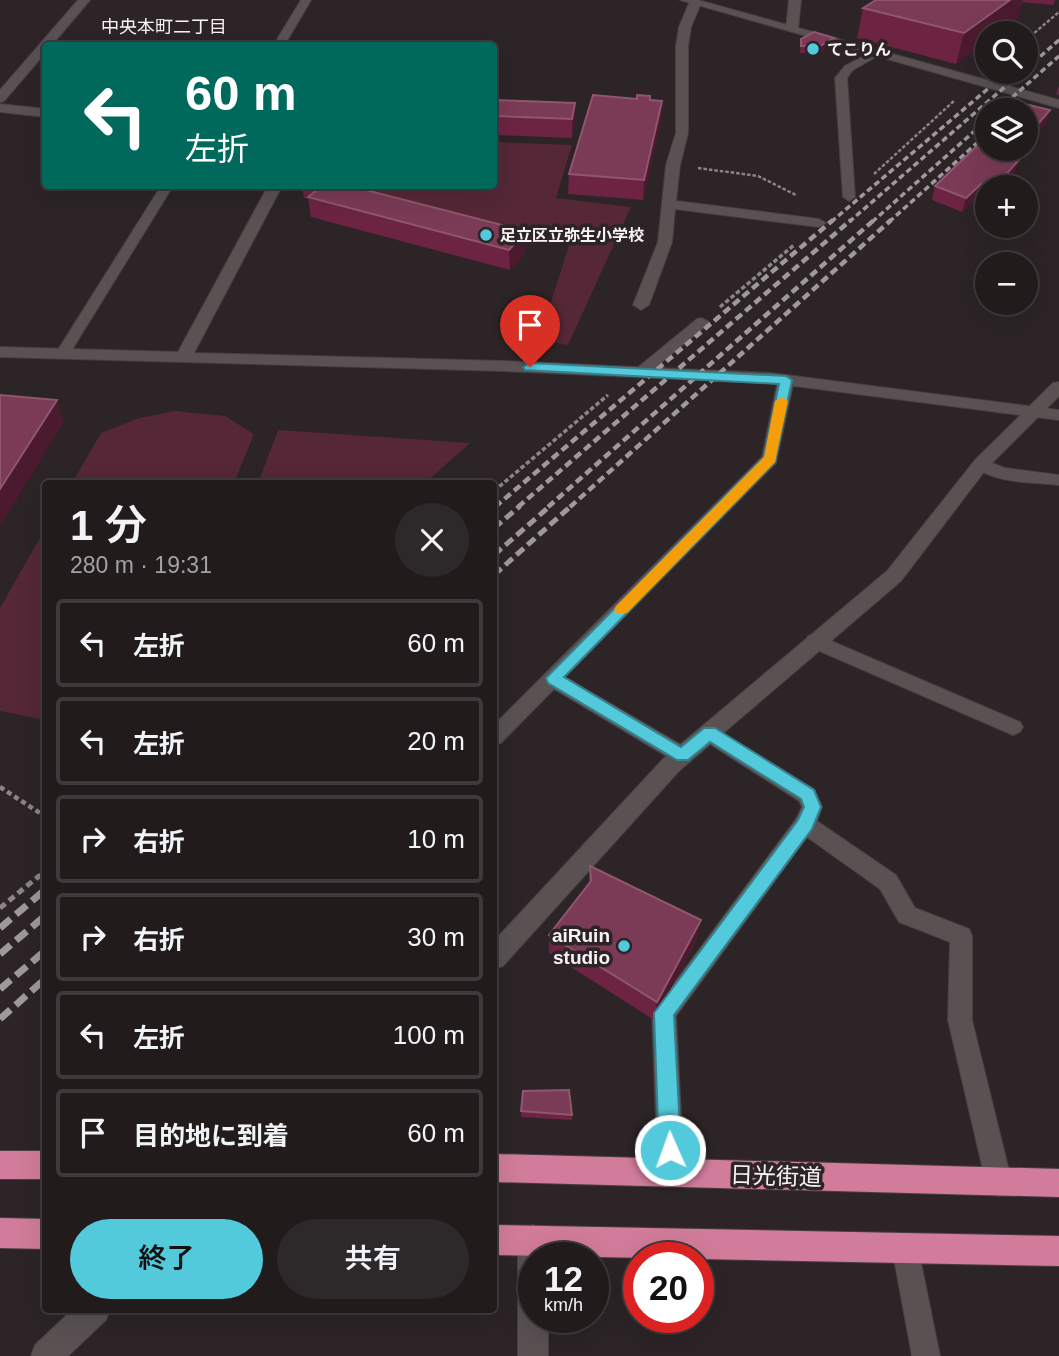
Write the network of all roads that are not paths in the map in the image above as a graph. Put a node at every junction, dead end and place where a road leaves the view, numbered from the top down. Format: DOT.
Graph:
graph roads {
  1 [pos="83,0"];
  2 [pos="306,0"];
  3 [pos="795,0"];
  4 [pos="690,1"];
  5 [pos="792,29"];
  6 [pos="47,42"];
  7 [pos="280,42"];
  8 [pos="42,48"];
  9 [pos="877,52"];
  10 [pos="0,98"];
  11 [pos="1059,104"];
  12 [pos="0,108"];
  13 [pos="42,113"];
  14 [pos="165,189"];
  15 [pos="273,189"];
  16 [pos="849,197"];
  17 [pos="670,204"];
  18 [pos="819,223"];
  19 [pos="641,305"];
  20 [pos="702,322"];
  21 [pos="0,352"];
  22 [pos="63,353"];
  23 [pos="183,358"];
  24 [pos="638,372"];
  25 [pos="786,380"];
  26 [pos="1059,387"];
  27 [pos="1031,412"];
  28 [pos="1059,415"];
  29 [pos="981,464"];
  30 [pos="1059,480"];
  31 [pos="815,641"];
  32 [pos="554,678"];
  33 [pos="1013,727"];
  34 [pos="709,733"];
  35 [pos="497,734"];
  36 [pos="682,756"];
  37 [pos="805,824"];
  38 [pos="497,955"];
  39 [pos="0,1165"];
  40 [pos="42,1166"];
  41 [pos="497,1168"];
  42 [pos="671,1172"];
  43 [pos="999,1183"];
  44 [pos="1059,1183"];
  45 [pos="0,1233"];
  46 [pos="42,1234"];
  47 [pos="497,1240"];
  48 [pos="533,1240"];
  49 [pos="905,1248"];
  50 [pos="1059,1251"];
  51 [pos="91,1313"];
  52 [pos="47,1356"];
  53 [pos="533,1356"];
  54 [pos="926,1356"];
  1 -- 6 [label="street"];
  2 -- 7 [label="lane"];
  3 -- 5 [label="street"];
  4 -- 5 [label="street"];
  4 -- 17 [label="street"];
  5 -- 9 [label="street"];
  8 -- 10 [label="street"];
  9 -- 11 [label="street"];
  9 -- 16 [label="lane"];
  12 -- 13 [label="street"];
  14 -- 22 [label="lane"];
  15 -- 23 [label="street"];
  17 -- 18 [label="street"];
  17 -- 19 [label="street"];
  20 -- 24 [label="lane"];
  21 -- 22 [label="street"];
  22 -- 23 [label="street"];
  23 -- 24 [label="street"];
  24 -- 25 [label="street"];
  25 -- 27 [label="street"];
  25 -- 32 [label="lane"];
  26 -- 27 [label="street"];
  27 -- 28 [label="street"];
  27 -- 29 [label="street"];
  29 -- 30 [label="lane"];
  29 -- 31 [label="street"];
  31 -- 33 [label="lane"];
  31 -- 34 [label="street"];
  32 -- 35 [label="lane"];
  32 -- 36 [label="lane"];
  34 -- 36 [label="street"];
  34 -- 37 [label="lane"];
  36 -- 38 [label="street"];
  37 -- 42 [label="lane"];
  37 -- 43 [label="lane"];
  39 -- 40 [label="highway"];
  41 -- 42 [label="highway, 日光街道"];
  42 -- 43 [label="highway, 日光街道"];
  43 -- 44 [label="highway, 日光街道"];
  45 -- 46 [label="highway"];
  47 -- 48 [label="highway"];
  48 -- 49 [label="highway"];
  48 -- 53 [label="street"];
  49 -- 50 [label="highway"];
  49 -- 54 [label="lane"];
  51 -- 52 [label="street"];
}
